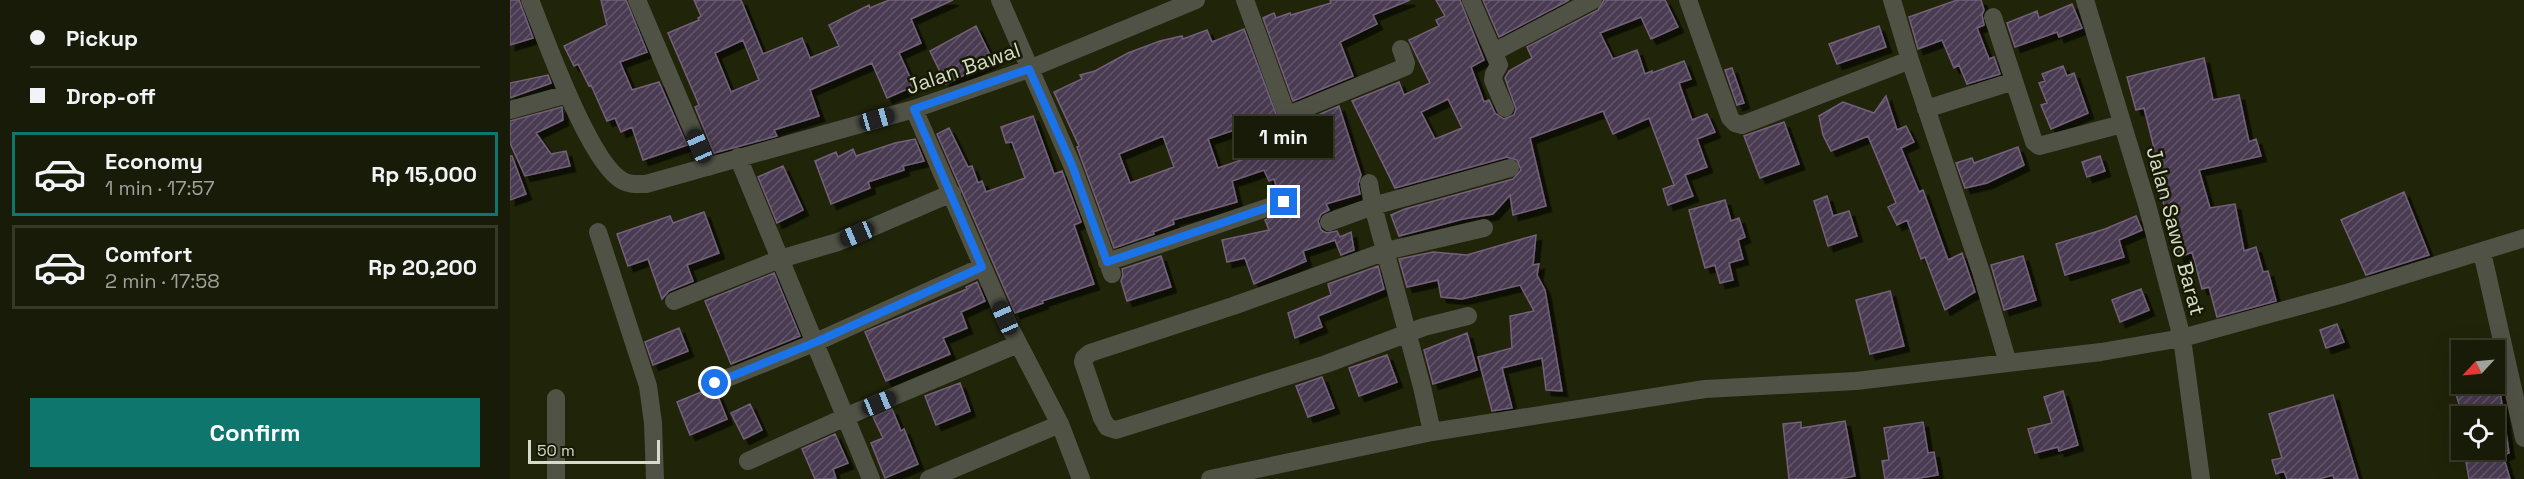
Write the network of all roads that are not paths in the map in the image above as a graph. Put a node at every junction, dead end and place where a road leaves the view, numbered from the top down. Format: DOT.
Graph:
graph roads {
  1 [pos="530,0"];
  2 [pos="638,0"];
  3 [pos="1000,0"];
  4 [pos="1197,0"];
  5 [pos="1471,0"];
  6 [pos="1593,0"];
  7 [pos="1688,0"];
  8 [pos="1892,0"];
  9 [pos="2085,0"];
  10 [pos="1247,5"];
  11 [pos="1993,17"];
  12 [pos="1401,49"];
  13 [pos="1494,52"];
  14 [pos="1910,60"];
  15 [pos="1032,76"];
  16 [pos="2014,81"];
  17 [pos="567,94"];
  18 [pos="1505,108"];
  19 [pos="914,109"];
  20 [pos="1926,109"];
  21 [pos="510,110"];
  22 [pos="2122,124"];
  23 [pos="741,164"];
  24 [pos="708,167"];
  25 [pos="1510,168"];
  26 [pos="1369,183"];
  27 [pos="952,193"];
  28 [pos="1284,202"];
  29 [pos="1373,206"];
  30 [pos="1329,222"];
  31 [pos="1484,228"];
  32 [pos="598,232"];
  33 [pos="2524,238"];
  34 [pos="1386,251"];
  35 [pos="2482,252"];
  36 [pos="780,260"];
  37 [pos="982,267"];
  38 [pos="674,302"];
  39 [pos="1468,316"];
  40 [pos="1407,333"];
  41 [pos="2182,338"];
  42 [pos="816,342"];
  43 [pos="1017,344"];
  44 [pos="2008,363"];
  45 [pos="715,383"];
  46 [pos="556,398"];
  47 [pos="844,417"];
  48 [pos="1060,424"];
  49 [pos="1432,432"];
  50 [pos="2524,438"];
  51 [pos="748,461"];
  52 [pos="556,479"];
  53 [pos="655,479"];
  54 [pos="871,479"];
  55 [pos="929,479"];
  56 [pos="1081,479"];
  57 [pos="1210,479"];
  58 [pos="2201,479"];
  1 -- 17 [label="street, Jalan Bawal"];
  2 -- 24 [label="street"];
  3 -- 15 [label="street"];
  4 -- 15 [label="street, Jalan Bawal"];
  5 -- 13 [label="street"];
  6 -- 13 [label="street"];
  7 -- 14 [label="street"];
  8 -- 14 [label="street"];
  9 -- 22 [label="street, Jalan Sawo Barat"];
  10 -- 12 [label="street"];
  11 -- 16 [label="street"];
  13 -- 18 [label="street"];
  14 -- 20 [label="street"];
  15 -- 19 [label="street, Jalan Bawal"];
  15 -- 28 [label="street"];
  16 -- 20 [label="street"];
  16 -- 22 [label="street"];
  17 -- 21 [label="street"];
  17 -- 24 [label="street, Jalan Bawal"];
  19 -- 23 [label="street, Jalan Bawal"];
  19 -- 27 [label="street"];
  20 -- 44 [label="street"];
  22 -- 41 [label="street, Jalan Sawo Barat"];
  23 -- 24 [label="street, Jalan Bawal"];
  23 -- 36 [label="street"];
  25 -- 29 [label="street"];
  26 -- 29 [label="street"];
  27 -- 36 [label="street"];
  27 -- 37 [label="street"];
  29 -- 30 [label="street"];
  29 -- 34 [label="street"];
  31 -- 34 [label="street"];
  32 -- 53 [label="street"];
  33 -- 35 [label="street"];
  34 -- 40 [label="street"];
  34 -- 40 [label="street"];
  35 -- 41 [label="street"];
  35 -- 50 [label="street"];
  36 -- 38 [label="street"];
  36 -- 42 [label="street"];
  37 -- 42 [label="street"];
  37 -- 43 [label="street"];
  39 -- 40 [label="street"];
  40 -- 49 [label="street"];
  41 -- 44 [label="street"];
  41 -- 58 [label="street, Jalan Sawo Barat"];
  42 -- 45 [label="street"];
  42 -- 47 [label="street"];
  43 -- 47 [label="street"];
  43 -- 48 [label="street"];
  44 -- 49 [label="street"];
  46 -- 52 [label="street"];
  47 -- 51 [label="street"];
  47 -- 54 [label="street"];
  48 -- 55 [label="street"];
  48 -- 56 [label="street"];
  49 -- 57 [label="street"];
}
